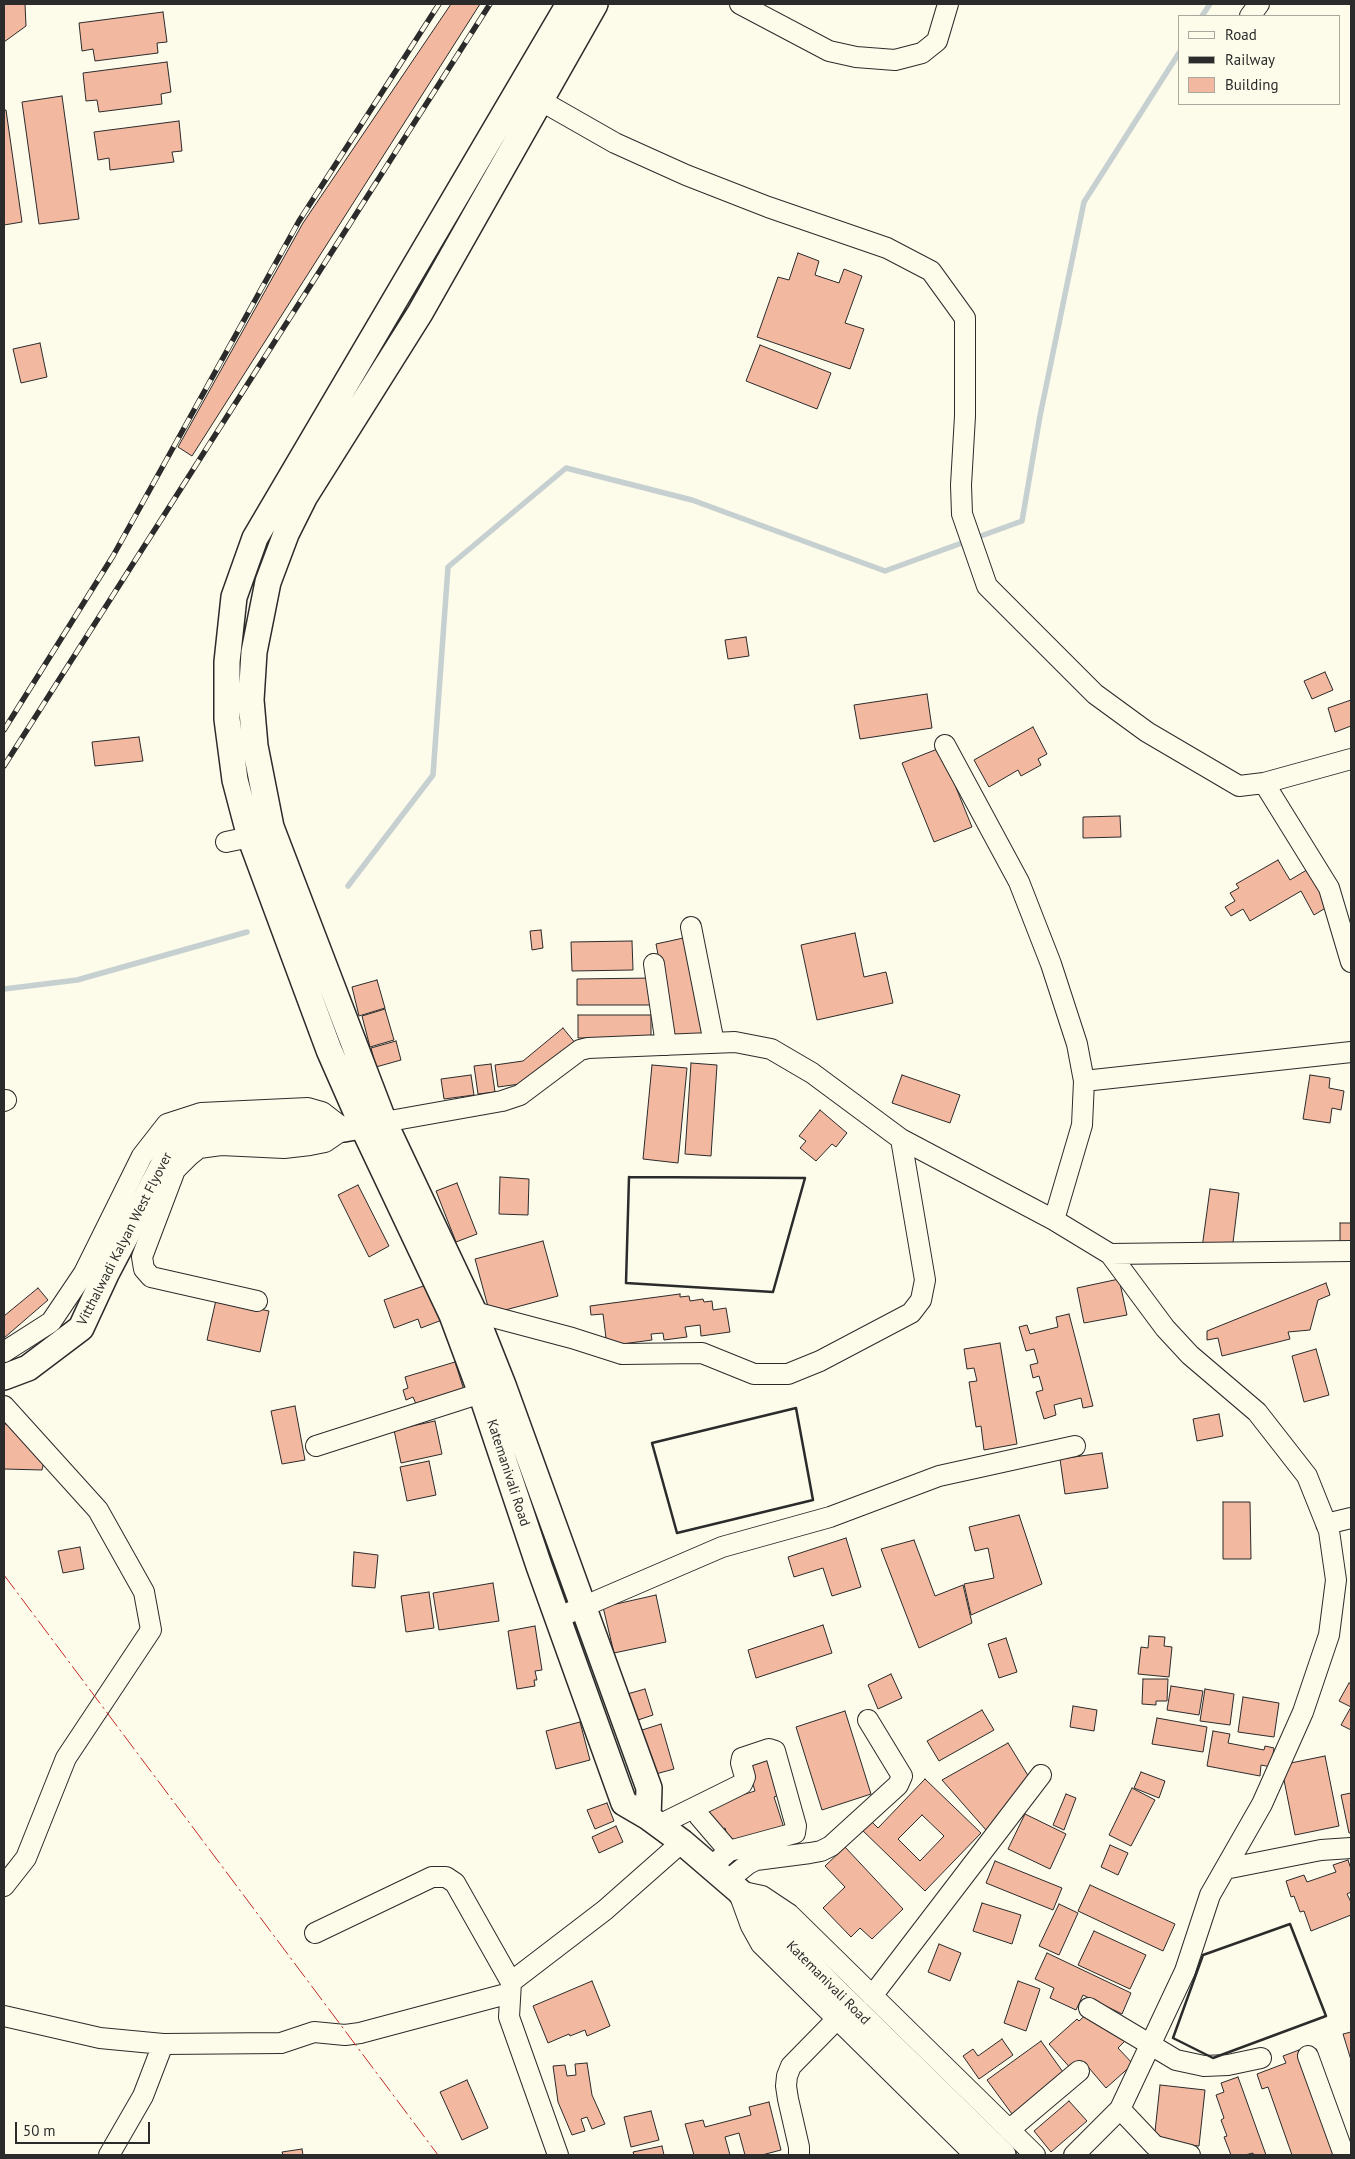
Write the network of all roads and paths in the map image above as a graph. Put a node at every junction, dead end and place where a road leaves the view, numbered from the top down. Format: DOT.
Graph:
graph roads {
  1 [pos="569,4"];
  2 [pos="595,4"];
  3 [pos="740,4"];
  4 [pos="948,4"];
  5 [pos="1259,4"];
  6 [pos="1251,15"];
  7 [pos="530,94"];
  8 [pos="263,523"];
  9 [pos="286,534"];
  10 [pos="945,745"];
  11 [pos="1351,759"];
  12 [pos="1264,783"];
  13 [pos="260,832"];
  14 [pos="226,842"];
  15 [pos="691,927"];
  16 [pos="314,940"];
  17 [pos="292,951"];
  18 [pos="1351,962"];
  19 [pos="654,964"];
  20 [pos="714,1043"];
  21 [pos="666,1045"];
  22 [pos="1351,1052"];
  23 [pos="1084,1080"];
  24 [pos="363,1125"];
  25 [pos="901,1139"];
  26 [pos="1054,1220"];
  27 [pos="1351,1251"];
  28 [pos="1110,1254"];
  29 [pos="257,1301"];
  30 [pos="474,1312"];
  31 [pos="4,1352"];
  32 [pos="4,1376"];
  33 [pos="481,1392"];
  34 [pos="4,1406"];
  35 [pos="316,1446"];
  36 [pos="1074,1446"];
  37 [pos="1351,1518"];
  38 [pos="1326,1524"];
  39 [pos="583,1607"];
  40 [pos="557,1618"];
  41 [pos="868,1720"];
  42 [pos="1041,1775"];
  43 [pos="699,1816"];
  44 [pos="654,1821"];
  45 [pos="682,1842"];
  46 [pos="1351,1848"];
  47 [pos="771,1849"];
  48 [pos="1225,1869"];
  49 [pos="727,1873"];
  50 [pos="4,1886"];
  51 [pos="315,1933"];
  52 [pos="510,1987"];
  53 [pos="872,1996"];
  54 [pos="1090,2008"];
  55 [pos="4,2016"];
  56 [pos="837,2019"];
  57 [pos="163,2044"];
  58 [pos="1151,2046"];
  59 [pos="1308,2056"];
  60 [pos="1261,2058"];
  61 [pos="1079,2071"];
  62 [pos="1120,2109"];
  63 [pos="1009,2130"];
  64 [pos="109,2155"];
  65 [pos="558,2155"];
  66 [pos="799,2155"];
  67 [pos="975,2155"];
  68 [pos="1003,2155"];
  69 [pos="1035,2155"];
  70 [pos="1074,2155"];
  71 [pos="1190,2155"];
  72 [pos="1344,2155"];
  1 -- 7 [label="main road"];
  2 -- 7 [label="main road"];
  3 -- 4 [label="street"];
  5 -- 6 [label="street"];
  7 -- 8 [label="main road"];
  7 -- 9 [label="main road"];
  7 -- 12 [label="street"];
  8 -- 9 [label="main road"];
  8 -- 13 [label="main road"];
  9 -- 13 [label="main road"];
  10 -- 23 [label="street"];
  11 -- 12 [label="street"];
  12 -- 18 [label="street"];
  13 -- 14 [label="street"];
  13 -- 16 [label="main road"];
  13 -- 17 [label="main road"];
  15 -- 20 [label="street"];
  16 -- 17 [label="main road"];
  16 -- 24 [label="main road"];
  17 -- 24 [label="main road"];
  19 -- 21 [label="street"];
  20 -- 21 [label="street"];
  20 -- 25 [label="street"];
  21 -- 24 [label="street"];
  22 -- 23 [label="street"];
  23 -- 26 [label="street"];
  24 -- 29 [label="street"];
  24 -- 30 [label="main road, Katemanivali Road"];
  24 -- 31 [label="street"];
  24 -- 32 [label="main road, Vitthalwadi Kalyan West Flyover"];
  24 -- 33 [label="main road, Katemanivali Road"];
  25 -- 26 [label="street"];
  25 -- 30 [label="street"];
  26 -- 28 [label="street"];
  27 -- 28 [label="street"];
  28 -- 38 [label="street"];
  30 -- 39 [label="main road, Katemanivali Road"];
  33 -- 35 [label="street"];
  33 -- 40 [label="main road, Katemanivali Road"];
  34 -- 50 [label="street"];
  36 -- 39 [label="street"];
  37 -- 38 [label="street"];
  38 -- 48 [label="street"];
  39 -- 40 [label="street"];
  39 -- 44 [label="main road, Katemanivali Road"];
  40 -- 44 [label="main road, Katemanivali Road"];
  41 -- 47 [label="street"];
  42 -- 53 [label="street"];
  43 -- 49 [label="street"];
  44 -- 45 [label="main road, Katemanivali Road"];
  44 -- 47 [label="street"];
  45 -- 49 [label="main road, Katemanivali Road"];
  45 -- 52 [label="street"];
  46 -- 48 [label="street"];
  47 -- 49 [label="street"];
  47 -- 49 [label="street"];
  48 -- 58 [label="street"];
  49 -- 53 [label="street"];
  49 -- 56 [label="street"];
  49 -- 68 [label="main road, Katemanivali Road"];
  51 -- 52 [label="street"];
  52 -- 57 [label="street"];
  52 -- 65 [label="street"];
  53 -- 63 [label="street"];
  54 -- 58 [label="street"];
  55 -- 57 [label="street"];
  56 -- 66 [label="street"];
  56 -- 67 [label="street"];
  57 -- 64 [label="street"];
  58 -- 60 [label="street"];
  58 -- 62 [label="street"];
  59 -- 72 [label="street"];
  61 -- 63 [label="street"];
  62 -- 70 [label="street"];
  62 -- 71 [label="street"];
  63 -- 69 [label="street"];
}
